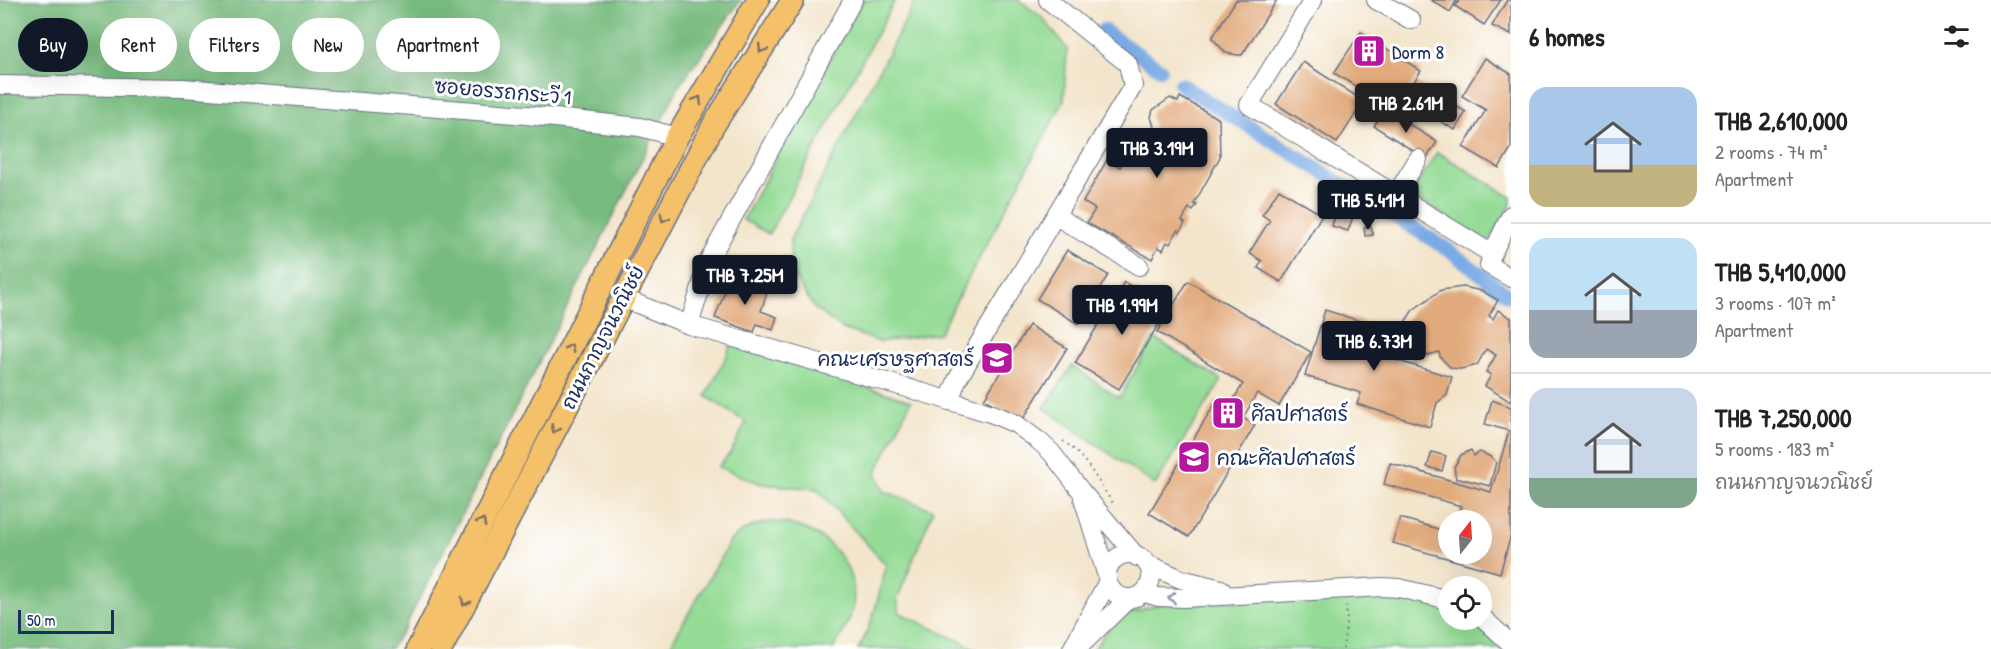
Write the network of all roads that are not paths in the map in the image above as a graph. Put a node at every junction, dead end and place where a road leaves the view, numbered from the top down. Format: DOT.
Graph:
graph roads {
  1 [pos="758,0"];
  2 [pos="793,0"];
  3 [pos="853,0"];
  4 [pos="1048,0"];
  5 [pos="1313,0"];
  6 [pos="1376,0"];
  7 [pos="1411,20"];
  8 [pos="0,85"];
  9 [pos="677,137"];
  10 [pos="1418,159"];
  11 [pos="1396,195"];
  12 [pos="1511,215"];
  13 [pos="1056,216"];
  14 [pos="1492,254"];
  15 [pos="1139,266"];
  16 [pos="1511,278"];
  17 [pos="600,289"];
  18 [pos="622,298"];
  19 [pos="689,325"];
  20 [pos="949,401"];
  21 [pos="1081,491"];
  22 [pos="1142,560"];
  23 [pos="1107,578"];
  24 [pos="1243,594"];
  25 [pos="1137,595"];
  26 [pos="1438,597"];
  27 [pos="1492,626"];
  28 [pos="1511,645"];
  29 [pos="418,649"];
  30 [pos="441,649"];
  31 [pos="1072,649"];
  32 [pos="1077,649"];
  9 -- 1 [label="main road, ถนนกาญจนวณิชย์, one-way"];
  2 -- 18 [label="main road, ถนนกาญจนวณิชย์, one-way"];
  3 -- 19 [label="street"];
  4 -- 13 [label="street"];
  5 -- 11 [label="street"];
  6 -- 7 [label="street"];
  8 -- 9 [label="street, ซอยอรรถกระวี 1"];
  9 -- 17 [label="main road, ถนนกาญจนวณิชย์"];
  10 -- 11 [label="street"];
  11 -- 14 [label="street"];
  12 -- 14 [label="street"];
  13 -- 15 [label="street"];
  13 -- 20 [label="street"];
  14 -- 16 [label="street"];
  17 -- 18 [label="main road"];
  29 -- 17 [label="main road, ถนนกาญจนวณิชย์, one-way"];
  18 -- 19 [label="street"];
  18 -- 30 [label="main road, ถนนกาญจนวณิชย์, one-way"];
  19 -- 20 [label="street"];
  20 -- 21 [label="street"];
  21 -- 22 [label="street"];
  21 -- 23 [label="street"];
  22 -- 23 [label="street"];
  22 -- 24 [label="street"];
  22 -- 25 [label="street"];
  23 -- 25 [label="street"];
  23 -- 31 [label="street"];
  24 -- 25 [label="street, one-way"];
  24 -- 26 [label="street"];
  25 -- 32 [label="street"];
  27 -- 28 [label="street"];
}
